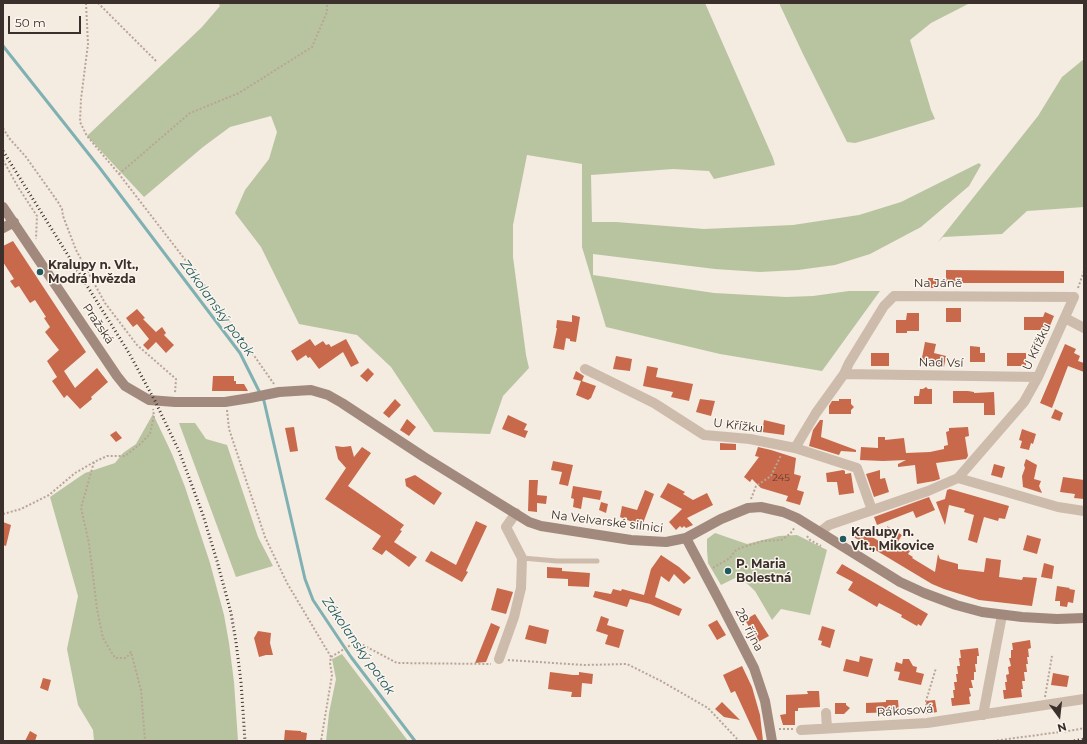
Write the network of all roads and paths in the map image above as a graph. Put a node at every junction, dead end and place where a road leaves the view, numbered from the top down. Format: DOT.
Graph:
graph roads {
  1 [pos="86,3"];
  2 [pos="98,3"];
  3 [pos="327,3"];
  4 [pos="156,62"];
  5 [pos="3,128"];
  6 [pos="3,160"];
  7 [pos="119,174"];
  8 [pos="3,207"];
  9 [pos="14,222"];
  10 [pos="3,228"];
  11 [pos="34,252"];
  12 [pos="1084,271"];
  13 [pos="1074,297"];
  14 [pos="1065,318"];
  15 [pos="1084,328"];
  16 [pos="585,369"];
  17 [pos="844,374"];
  18 [pos="117,376"];
  19 [pos="1038,377"];
  20 [pos="276,392"];
  21 [pos="149,400"];
  22 [pos="175,402"];
  23 [pos="225,402"];
  24 [pos="784,446"];
  25 [pos="795,448"];
  26 [pos="94,462"];
  27 [pos="958,478"];
  28 [pos="748,508"];
  29 [pos="872,510"];
  30 [pos="1084,510"];
  31 [pos="516,513"];
  32 [pos="3,514"];
  33 [pos="796,526"];
  34 [pos="820,532"];
  35 [pos="806,535"];
  36 [pos="686,538"];
  37 [pos="823,547"];
  38 [pos="522,558"];
  39 [pos="597,561"];
  40 [pos="711,569"];
  41 [pos="1002,615"];
  42 [pos="1084,618"];
  43 [pos="1052,656"];
  44 [pos="331,657"];
  45 [pos="499,659"];
  46 [pos="936,668"];
  47 [pos="1084,699"];
  48 [pos="1044,706"];
  49 [pos="826,714"];
  50 [pos="983,715"];
  51 [pos="927,723"];
  52 [pos="778,728"];
  53 [pos="827,728"];
  54 [pos="1084,728"];
  55 [pos="801,730"];
  56 [pos="145,741"];
  57 [pos="321,741"];
  58 [pos="739,741"];
  59 [pos="772,741"];
  60 [pos="993,741"];
  1 -- 7 [label="path"];
  2 -- 4 [label="path"];
  3 -- 7 [label="path"];
  5 -- 22 [label="path"];
  6 -- 11 [label="path"];
  7 -- 20 [label="path"];
  8 -- 9 [label="main road, Pražská"];
  9 -- 10 [label="main road"];
  9 -- 11 [label="main road, Pražská"];
  11 -- 18 [label="main road, Pražská"];
  12 -- 13 [label="path"];
  13 -- 14 [label="street, U Křížku"];
  13 -- 17 [label="street, Na Jáně"];
  14 -- 15 [label="street"];
  14 -- 19 [label="street, U Křížku"];
  16 -- 24 [label="street, U Křížku"];
  17 -- 19 [label="street, Nad Vsí"];
  17 -- 25 [label="street, Na Jáně"];
  18 -- 21 [label="main road, Na Velvarské silnici"];
  19 -- 27 [label="street, U Křížku"];
  20 -- 23 [label="main road, Na Velvarské silnici"];
  20 -- 31 [label="main road, Na Velvarské silnici"];
  21 -- 22 [label="main road, Na Velvarské silnici"];
  21 -- 26 [label="path"];
  22 -- 23 [label="main road, Na Velvarské silnici"];
  23 -- 44 [label="path"];
  24 -- 25 [label="street, U Křížku"];
  24 -- 28 [label="path"];
  25 -- 29 [label="street, U Křížku"];
  26 -- 32 [label="path"];
  26 -- 56 [label="path"];
  27 -- 29 [label="street, U Křížku"];
  27 -- 30 [label="street"];
  28 -- 34 [label="main road, Na Velvarské silnici"];
  28 -- 36 [label="main road, Na Velvarské silnici"];
  29 -- 34 [label="street, U Křížku"];
  31 -- 36 [label="main road, Na Velvarské silnici"];
  31 -- 38 [label="street"];
  33 -- 40 [label="path"];
  34 -- 41 [label="main road, Na Velvarské silnici"];
  35 -- 37 [label="path"];
  36 -- 59 [label="main road, 28. října"];
  38 -- 39 [label="lane"];
  38 -- 45 [label="street"];
  41 -- 42 [label="main road, Na Velvarské silnici"];
  41 -- 50 [label="street"];
  43 -- 48 [label="path"];
  44 -- 45 [label="path"];
  44 -- 57 [label="path"];
  45 -- 58 [label="path"];
  46 -- 51 [label="path"];
  47 -- 48 [label="street, Rákosová"];
  48 -- 50 [label="street, Rákosová"];
  49 -- 53 [label="street"];
  50 -- 51 [label="street, Rákosová"];
  51 -- 53 [label="street, Rákosová"];
  52 -- 55 [label="path"];
  53 -- 55 [label="street, Rákosová"];
  54 -- 60 [label="path"];
}
